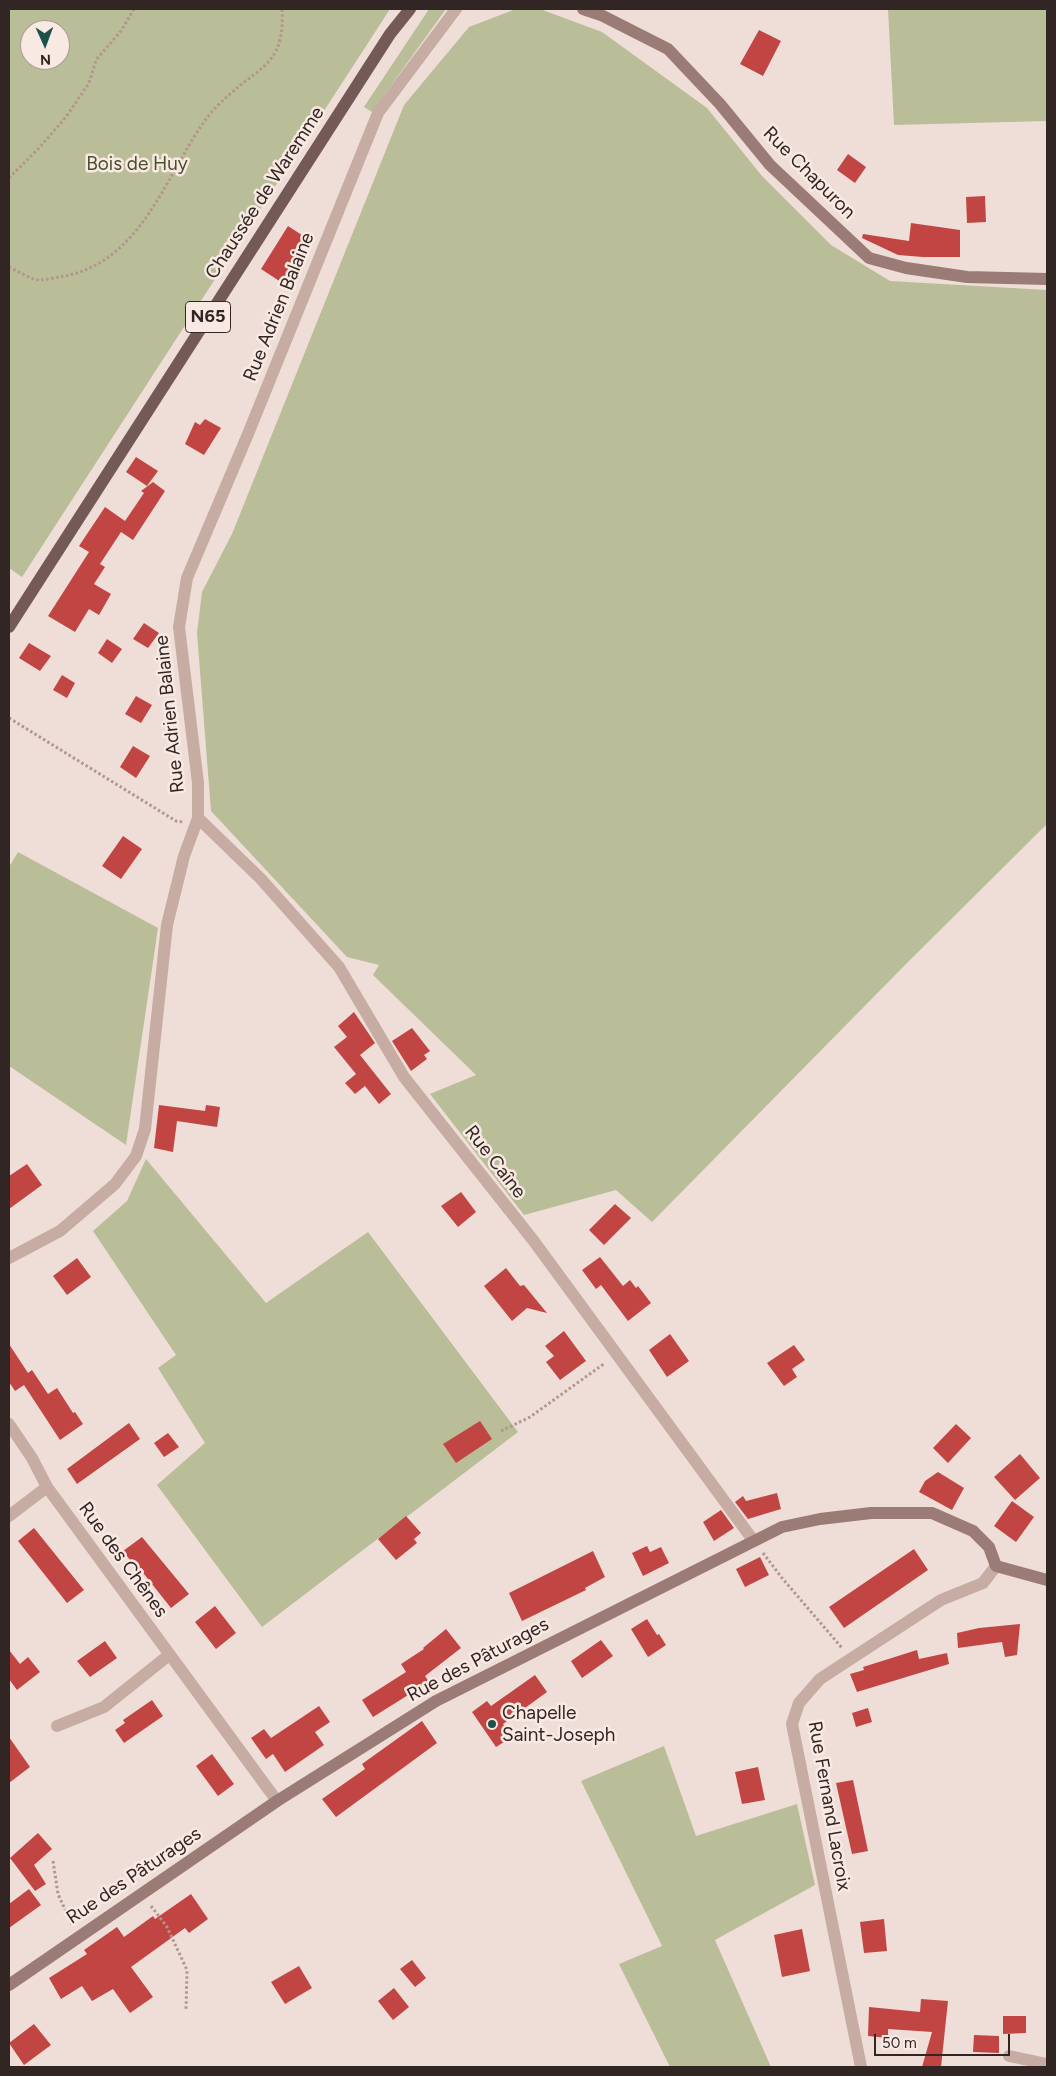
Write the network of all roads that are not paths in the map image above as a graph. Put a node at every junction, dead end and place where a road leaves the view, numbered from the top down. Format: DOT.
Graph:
graph roads {
  1 [pos="410,9"];
  2 [pos="456,9"];
  3 [pos="583,9"];
  4 [pos="1047,279"];
  5 [pos="9,627"];
  6 [pos="197,822"];
  7 [pos="9,1258"];
  8 [pos="9,1424"];
  9 [pos="46,1488"];
  10 [pos="9,1516"];
  11 [pos="753,1540"];
  12 [pos="996,1566"];
  13 [pos="1047,1580"];
  14 [pos="169,1655"];
  15 [pos="57,1726"];
  16 [pos="277,1801"];
  17 [pos="9,1985"];
  18 [pos="1009,2056"];
  19 [pos="1047,2064"];
  20 [pos="860,2067"];
  1 -- 5 [label="main road, Chaussée de Waremme / N65"];
  2 -- 6 [label="street, Rue Adrien Balaine"];
  3 -- 4 [label="street, Rue Chapuron"];
  6 -- 7 [label="street, Rue Adrien Balaine"];
  6 -- 11 [label="street, Rue Caîne"];
  8 -- 9 [label="street, Rue des Chênes"];
  9 -- 10 [label="street"];
  9 -- 14 [label="street, Rue des Chênes"];
  11 -- 12 [label="street, Rue des Pâturages"];
  11 -- 16 [label="street, Rue des Pâturages"];
  12 -- 13 [label="street"];
  12 -- 20 [label="street, Rue Fernand Lacroix"];
  14 -- 15 [label="street"];
  14 -- 16 [label="street, Rue des Chênes"];
  16 -- 17 [label="street, Rue des Pâturages"];
  18 -- 19 [label="street"];
}
